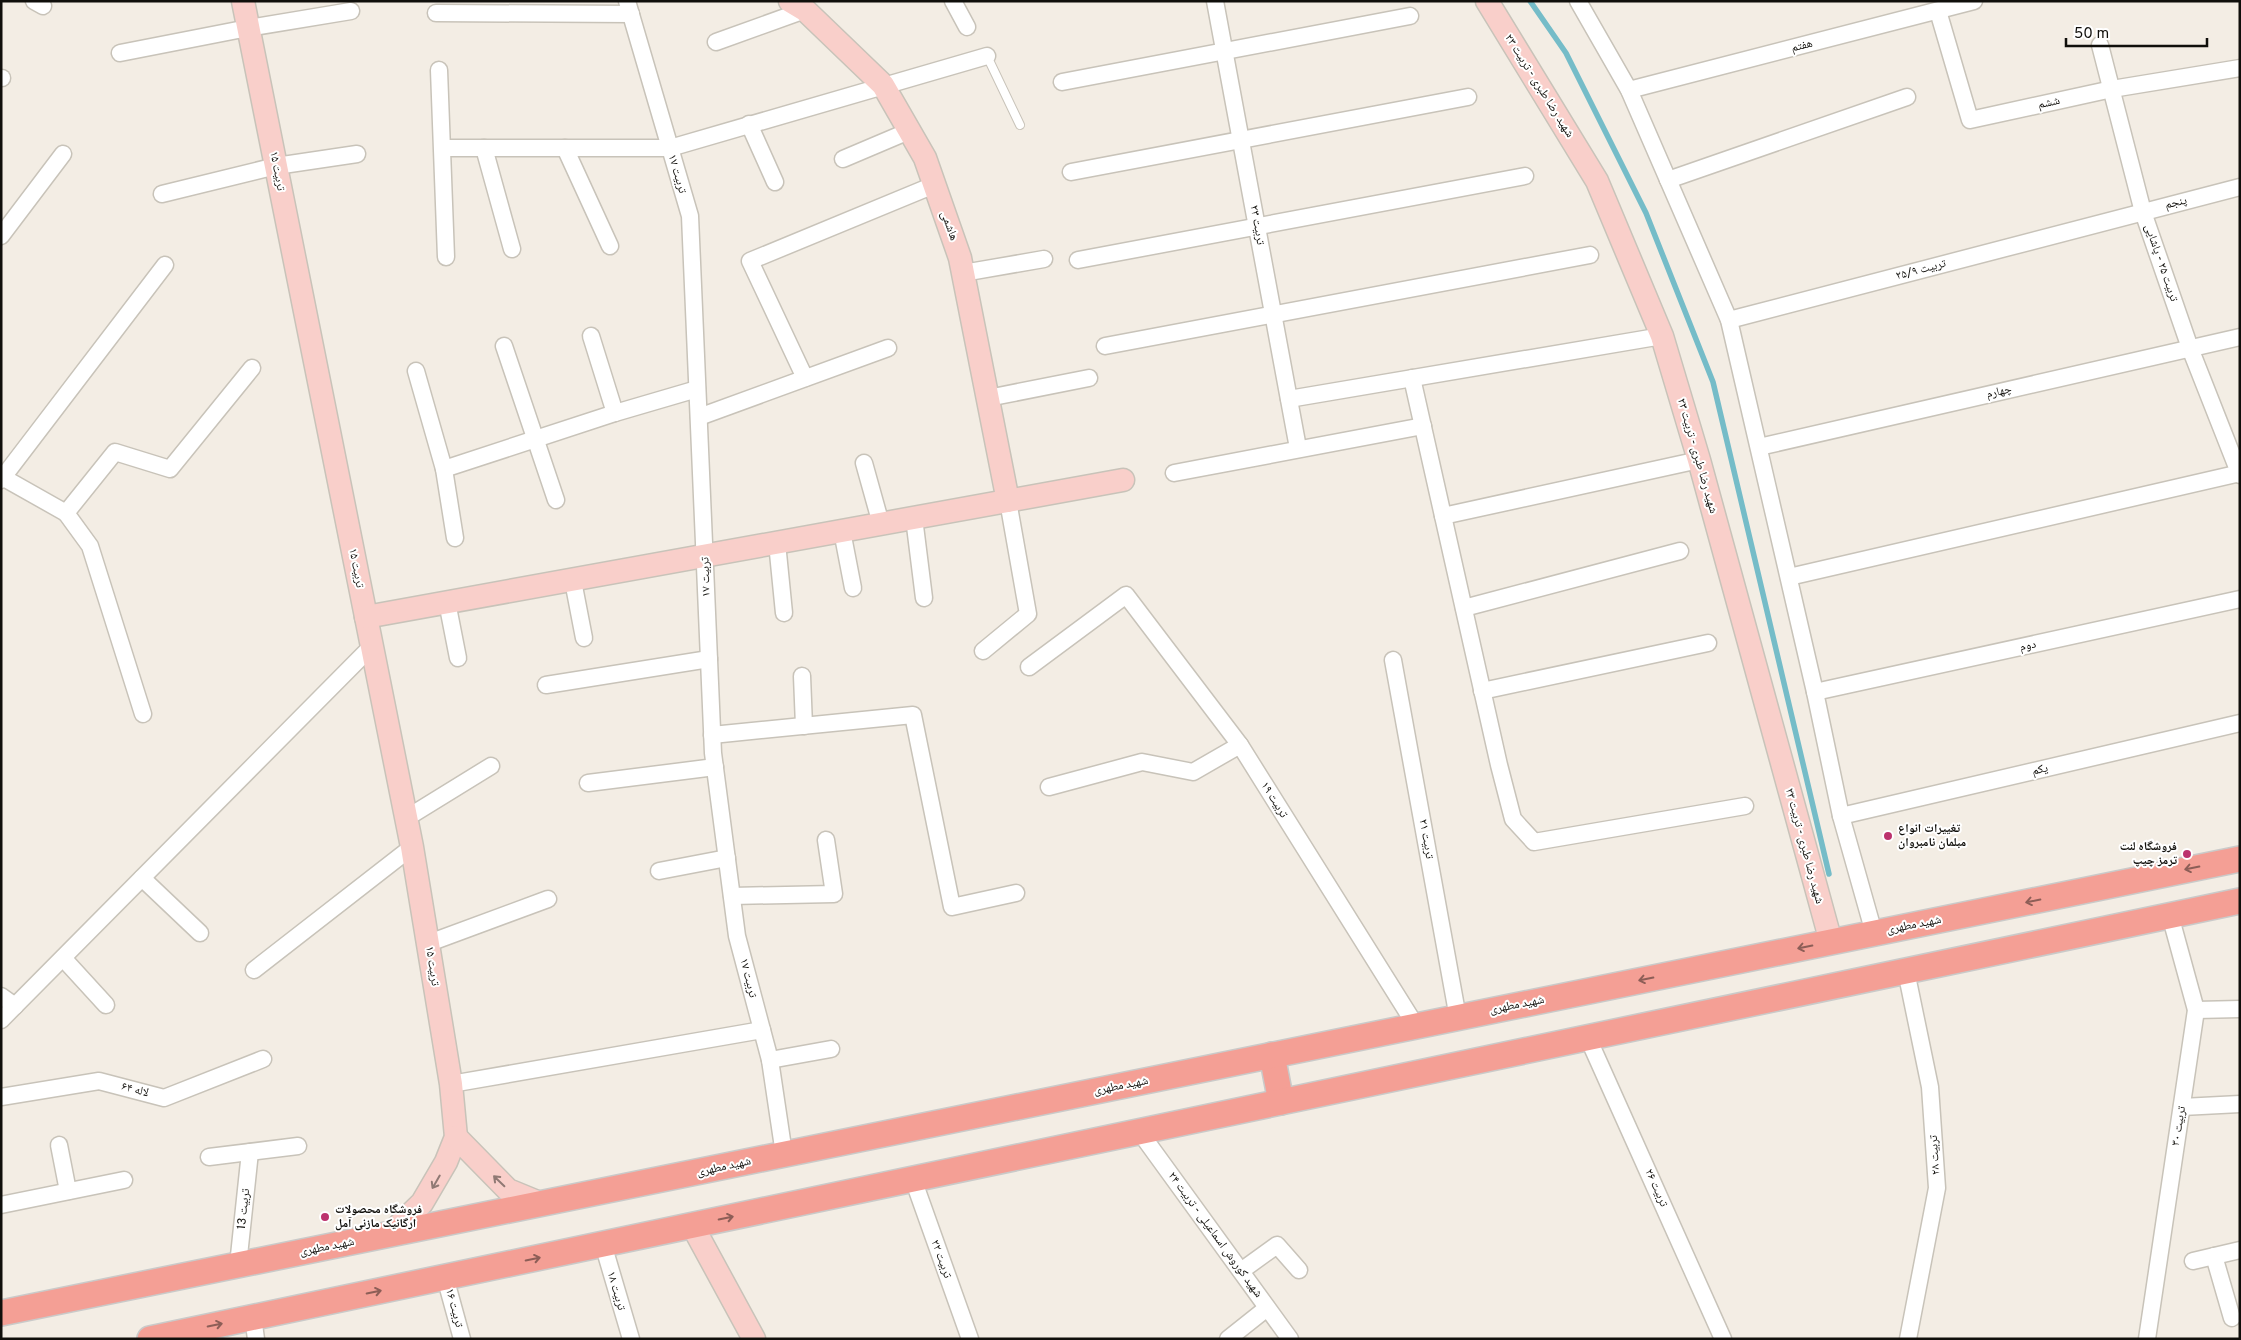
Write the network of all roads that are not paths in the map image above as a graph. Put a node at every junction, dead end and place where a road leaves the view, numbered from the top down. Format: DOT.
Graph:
graph roads {
  1 [pos="243,1"];
  2 [pos="953,1"];
  3 [pos="1215,1"];
  4 [pos="1487,1"];
  5 [pos="1578,1"];
  6 [pos="1974,1"];
  7 [pos="798,6"];
  8 [pos="629,8"];
  9 [pos="351,11"];
  10 [pos="1938,11"];
  11 [pos="436,14"];
  12 [pos="1410,16"];
  13 [pos="967,27"];
  14 [pos="248,28"];
  15 [pos="716,42"];
  16 [pos="2100,45"];
  17 [pos="1225,51"];
  18 [pos="120,53"];
  19 [pos="987,56"];
  20 [pos="2240,68"];
  21 [pos="439,70"];
  22 [pos="1062,82"];
  23 [pos="883,85"];
  24 [pos="2112,89"];
  25 [pos="1629,90"];
  26 [pos="1468,97"];
  27 [pos="1907,97"];
  28 [pos="749,124"];
  29 [pos="1020,125"];
  30 [pos="909,131"];
  31 [pos="1241,140"];
  32 [pos="444,148"];
  33 [pos="484,148"];
  34 [pos="565,148"];
  35 [pos="670,148"];
  36 [pos="63,154"];
  37 [pos="357,154"];
  38 [pos="843,159"];
  39 [pos="276,166"];
  40 [pos="1071,172"];
  41 [pos="1525,176"];
  42 [pos="1668,180"];
  43 [pos="775,182"];
  44 [pos="934,185"];
  45 [pos="2240,187"];
  46 [pos="162,194"];
  47 [pos="2143,212"];
  48 [pos="2113,220"];
  49 [pos="1257,227"];
  50 [pos="1,236"];
  51 [pos="610,246"];
  52 [pos="512,249"];
  53 [pos="1590,255"];
  54 [pos="446,257"];
  55 [pos="1044,259"];
  56 [pos="1078,260"];
  57 [pos="164,266"];
  58 [pos="964,273"];
  59 [pos="1273,315"];
  60 [pos="1729,320"];
  61 [pos="591,336"];
  62 [pos="1662,336"];
  63 [pos="2240,337"];
  64 [pos="504,346"];
  65 [pos="1105,346"];
  66 [pos="888,348"];
  67 [pos="2190,348"];
  68 [pos="252,368"];
  69 [pos="416,371"];
  70 [pos="805,378"];
  71 [pos="1089,378"];
  72 [pos="1412,378"];
  73 [pos="697,389"];
  74 [pos="988,398"];
  75 [pos="1289,399"];
  76 [pos="615,413"];
  77 [pos="699,417"];
  78 [pos="1423,426"];
  79 [pos="535,438"];
  80 [pos="1759,447"];
  81 [pos="1298,448"];
  82 [pos="1699,460"];
  83 [pos="864,463"];
  84 [pos="444,470"];
  85 [pos="1174,473"];
  86 [pos="2240,474"];
  87 [pos="3,479"];
  88 [pos="1123,480"];
  89 [pos="556,500"];
  90 [pos="1008,500"];
  91 [pos="66,513"];
  92 [pos="1443,516"];
  93 [pos="914,518"];
  94 [pos="881,524"];
  95 [pos="842,531"];
  96 [pos="455,538"];
  97 [pos="777,542"];
  98 [pos="1680,551"];
  99 [pos="705,556"];
  100 [pos="1789,578"];
  101 [pos="573,580"];
  102 [pos="852,588"];
  103 [pos="924,598"];
  104 [pos="2240,599"];
  105 [pos="448,602"];
  106 [pos="1464,608"];
  107 [pos="784,613"];
  108 [pos="366,617"];
  109 [pos="584,638"];
  110 [pos="1708,643"];
  111 [pos="372,646"];
  112 [pos="983,650"];
  113 [pos="458,658"];
  114 [pos="709,659"];
  115 [pos="1393,660"];
  116 [pos="1029,667"];
  117 [pos="802,676"];
  118 [pos="546,686"];
  119 [pos="1482,691"];
  120 [pos="1815,692"];
  121 [pos="143,714"];
  122 [pos="2240,723"];
  123 [pos="804,726"];
  124 [pos="712,735"];
  125 [pos="1240,745"];
  126 [pos="491,766"];
  127 [pos="715,766"];
  128 [pos="588,783"];
  129 [pos="1049,787"];
  130 [pos="1745,806"];
  131 [pos="1841,816"];
  132 [pos="405,819"];
  133 [pos="826,840"];
  134 [pos="412,847"];
  135 [pos="727,858"];
  136 [pos="2240,859"];
  137 [pos="659,872"];
  138 [pos="142,878"];
  139 [pos="1016,893"];
  140 [pos="732,896"];
  141 [pos="548,899"];
  142 [pos="2240,901"];
  143 [pos="2170,915"];
  144 [pos="200,933"];
  145 [pos="1874,933"];
  146 [pos="1831,942"];
  147 [pos="429,943"];
  148 [pos="63,958"];
  149 [pos="254,970"];
  150 [pos="1906,971"];
  151 [pos="1,996"];
  152 [pos="106,1005"];
  153 [pos="15,1006"];
  154 [pos="2240,1009"];
  155 [pos="2196,1010"];
  156 [pos="1458,1018"];
  157 [pos="1,1020"];
  158 [pos="1416,1026"];
  159 [pos="762,1030"];
  160 [pos="1588,1038"];
  161 [pos="831,1049"];
  162 [pos="1272,1055"];
  163 [pos="263,1059"];
  164 [pos="770,1060"];
  165 [pos="451,1084"];
  166 [pos="1,1097"];
  167 [pos="1281,1102"];
  168 [pos="2240,1104"];
  169 [pos="2182,1107"];
  170 [pos="1140,1132"];
  171 [pos="456,1137"];
  172 [pos="59,1145"];
  173 [pos="298,1146"];
  174 [pos="250,1152"];
  175 [pos="784,1154"];
  176 [pos="209,1157"];
  177 [pos="913,1179"];
  178 [pos="124,1180"];
  179 [pos="68,1191"];
  180 [pos="542,1204"];
  181 [pos="1,1205"];
  182 [pos="692,1225"];
  183 [pos="388,1235"];
  184 [pos="603,1244"];
  185 [pos="2240,1250"];
  186 [pos="2214,1256"];
  187 [pos="2193,1261"];
  188 [pos="238,1265"];
  189 [pos="1299,1270"];
  190 [pos="1240,1271"];
  191 [pos="445,1277"];
  192 [pos="1268,1308"];
  193 [pos="1,1313"];
  194 [pos="2232,1318"];
  195 [pos="254,1328"];
  196 [pos="156,1338"];
  197 [pos="462,1339"];
  198 [pos="631,1339"];
  199 [pos="754,1339"];
  200 [pos="970,1339"];
  201 [pos="1228,1339"];
  202 [pos="1290,1339"];
  203 [pos="1723,1339"];
  204 [pos="1908,1339"];
  205 [pos="2147,1339"];
  1 -- 14 [label="street, تربیت ۱۵"];
  2 -- 13 [label="street"];
  3 -- 17 [label="street, تربیت ۲۳"];
  4 -- 62 [label="street, شهید رضا طبری - تربیت ۲۳"];
  5 -- 25 [label="street"];
  6 -- 10 [label="street, هفتم"];
  7 -- 15 [label="street"];
  7 -- 23 [label="street, هاشمی"];
  8 -- 11 [label="street"];
  8 -- 35 [label="street, تربیت ۱۷"];
  9 -- 14 [label="street"];
  10 -- 24 [label="street, ششم"];
  10 -- 25 [label="street, هفتم"];
  12 -- 17 [label="street"];
  14 -- 18 [label="street"];
  14 -- 39 [label="street, تربیت ۱۵"];
  16 -- 24 [label="street, تربیت ۲۵ - پاشایی"];
  17 -- 22 [label="street"];
  17 -- 31 [label="street, تربیت ۲۳"];
  19 -- 23 [label="street"];
  19 -- 29 [label="lane"];
  20 -- 24 [label="street, ششم"];
  21 -- 32 [label="street"];
  23 -- 28 [label="street"];
  23 -- 30 [label="street, هاشمی"];
  24 -- 47 [label="street, تربیت ۲۵ - پاشایی"];
  25 -- 42 [label="street"];
  26 -- 31 [label="street"];
  27 -- 42 [label="street"];
  28 -- 35 [label="street"];
  28 -- 43 [label="street"];
  30 -- 38 [label="street"];
  30 -- 44 [label="street, هاشمی"];
  31 -- 40 [label="street"];
  31 -- 49 [label="street, تربیت ۲۳"];
  32 -- 33 [label="street"];
  32 -- 54 [label="street"];
  33 -- 34 [label="street"];
  33 -- 52 [label="street"];
  34 -- 35 [label="street"];
  34 -- 51 [label="street"];
  35 -- 73 [label="street, تربیت ۱۷"];
  36 -- 50 [label="street"];
  37 -- 39 [label="street"];
  39 -- 46 [label="street"];
  39 -- 108 [label="street, تربیت ۱۵"];
  41 -- 49 [label="street"];
  42 -- 60 [label="street"];
  44 -- 58 [label="street, هاشمی"];
  44 -- 70 [label="street"];
  45 -- 47 [label="street, پنجم"];
  47 -- 48 [label="street, پنجم"];
  47 -- 67 [label="street, تربیت ۲۵ - پاشایی"];
  48 -- 60 [label="street, تربیت ۲۵/۹"];
  49 -- 56 [label="street"];
  49 -- 59 [label="street, تربیت ۲۳"];
  53 -- 59 [label="street"];
  55 -- 58 [label="street"];
  57 -- 87 [label="street"];
  58 -- 74 [label="street, هاشمی"];
  59 -- 65 [label="street"];
  59 -- 75 [label="street, تربیت ۲۳"];
  60 -- 80 [label="street"];
  61 -- 76 [label="street"];
  62 -- 72 [label="street"];
  62 -- 82 [label="street, شهید رضا طبری - تربیت ۲۳"];
  63 -- 67 [label="street, چهارم"];
  64 -- 79 [label="street"];
  66 -- 70 [label="street"];
  67 -- 80 [label="street, چهارم"];
  67 -- 86 [label="street, تربیت ۲۵ - پاشایی"];
  68 -- 91 [label="street"];
  69 -- 84 [label="street"];
  70 -- 77 [label="street"];
  71 -- 74 [label="street"];
  72 -- 75 [label="street"];
  72 -- 78 [label="street"];
  73 -- 76 [label="street"];
  73 -- 77 [label="street, تربیت ۱۷"];
  74 -- 90 [label="street, هاشمی"];
  75 -- 81 [label="street, تربیت ۲۳"];
  76 -- 79 [label="street"];
  77 -- 99 [label="street, تربیت ۱۷"];
  78 -- 81 [label="street"];
  78 -- 92 [label="street"];
  79 -- 84 [label="street"];
  79 -- 89 [label="street"];
  80 -- 100 [label="street"];
  81 -- 85 [label="street"];
  82 -- 92 [label="street"];
  82 -- 146 [label="street, شهید رضا طبری - تربیت ۲۳"];
  83 -- 94 [label="street"];
  84 -- 96 [label="street"];
  86 -- 100 [label="street"];
  87 -- 91 [label="street"];
  88 -- 90 [label="street"];
  90 -- 93 [label="street"];
  90 -- 112 [label="street"];
  91 -- 121 [label="street"];
  92 -- 106 [label="street"];
  93 -- 94 [label="street"];
  93 -- 103 [label="street"];
  94 -- 95 [label="street"];
  95 -- 97 [label="street"];
  95 -- 102 [label="street"];
  97 -- 99 [label="street"];
  97 -- 107 [label="street"];
  98 -- 106 [label="street"];
  99 -- 101 [label="street"];
  99 -- 114 [label="street, تربیت ۱۷"];
  100 -- 120 [label="street"];
  101 -- 105 [label="street"];
  101 -- 109 [label="street"];
  104 -- 120 [label="street, دوم"];
  105 -- 108 [label="street"];
  105 -- 113 [label="street"];
  106 -- 119 [label="street"];
  108 -- 111 [label="street, تربیت ۱۵"];
  110 -- 119 [label="street"];
  111 -- 132 [label="street, تربیت ۱۵"];
  111 -- 138 [label="street"];
  114 -- 118 [label="street"];
  114 -- 124 [label="street, تربیت ۱۷"];
  115 -- 156 [label="street, تربیت ۲۱"];
  116 -- 125 [label="street, تربیت ۱۹"];
  117 -- 123 [label="street"];
  119 -- 130 [label="street"];
  120 -- 131 [label="street"];
  122 -- 131 [label="street, یکم"];
  123 -- 124 [label="street"];
  123 -- 139 [label="street"];
  124 -- 127 [label="street, تربیت ۱۷"];
  125 -- 129 [label="street"];
  125 -- 158 [label="street, تربیت ۱۹"];
  126 -- 132 [label="street"];
  127 -- 128 [label="street"];
  127 -- 135 [label="street, تربیت ۱۷"];
  131 -- 145 [label="street"];
  132 -- 134 [label="street, تربیت ۱۵"];
  133 -- 140 [label="street"];
  134 -- 147 [label="street, تربیت ۱۵"];
  134 -- 149 [label="street"];
  135 -- 137 [label="street"];
  135 -- 140 [label="street, تربیت ۱۷"];
  136 -- 145 [label="main road, شهید مطهری, one-way"];
  138 -- 144 [label="street"];
  138 -- 148 [label="street"];
  140 -- 159 [label="street, تربیت ۱۷"];
  141 -- 147 [label="street"];
  142 -- 143 [label="main road"];
  143 -- 150 [label="main road"];
  143 -- 155 [label="street, تربیت ۳۰"];
  145 -- 146 [label="main road, شهید مطهری"];
  146 -- 156 [label="main road, شهید مطهری, one-way"];
  147 -- 165 [label="street, تربیت ۱۵"];
  148 -- 152 [label="street"];
  148 -- 153 [label="street"];
  150 -- 160 [label="main road"];
  150 -- 204 [label="street, تربیت ۲۸"];
  151 -- 153 [label="street"];
  153 -- 157 [label="street"];
  154 -- 155 [label="street"];
  155 -- 169 [label="street, تربیت ۳۰"];
  156 -- 158 [label="main road, شهید مطهری"];
  158 -- 162 [label="main road, شهید مطهری"];
  159 -- 164 [label="street, تربیت ۱۷"];
  159 -- 165 [label="street"];
  160 -- 167 [label="main road"];
  160 -- 203 [label="street, تربیت ۲۶"];
  161 -- 164 [label="street"];
  162 -- 167 [label="main road"];
  162 -- 175 [label="main road, شهید مطهری"];
  163 -- 166 [label="street, لاله ۶۴"];
  164 -- 175 [label="street, تربیت ۱۷"];
  165 -- 171 [label="street, تربیت ۱۵"];
  167 -- 170 [label="main road"];
  168 -- 169 [label="street"];
  169 -- 205 [label="street, تربیت ۳۰"];
  170 -- 177 [label="main road"];
  170 -- 190 [label="street, شهید کوروش اسماعیلی - تربیت ۲۴"];
  180 -- 171 [label="street, one-way"];
  171 -- 183 [label="street, تربیت ۱۵, one-way"];
  172 -- 179 [label="street"];
  173 -- 174 [label="street"];
  174 -- 176 [label="street"];
  174 -- 188 [label="street, تربیت 13"];
  175 -- 180 [label="main road, شهید مطهری"];
  182 -- 177 [label="main road, one-way"];
  177 -- 200 [label="street, تربیت ۲۲"];
  178 -- 179 [label="street"];
  179 -- 181 [label="street"];
  180 -- 183 [label="main road, شهید مطهری"];
  182 -- 184 [label="main road"];
  182 -- 199 [label="street"];
  183 -- 188 [label="main road, شهید مطهری"];
  191 -- 184 [label="main road, one-way"];
  184 -- 198 [label="street, تربیت ۱۸"];
  185 -- 186 [label="street"];
  186 -- 187 [label="street"];
  186 -- 194 [label="street"];
  188 -- 193 [label="main road, شهید مطهری"];
  189 -- 190 [label="street"];
  190 -- 192 [label="street, شهید کوروش اسماعیلی - تربیت ۲۴"];
  195 -- 191 [label="main road, one-way"];
  191 -- 197 [label="street, تربیت ۱۶"];
  192 -- 201 [label="street"];
  192 -- 202 [label="street, شهید کوروش اسماعیلی - تربیت ۲۴"];
  196 -- 195 [label="main road, one-way"];
}
